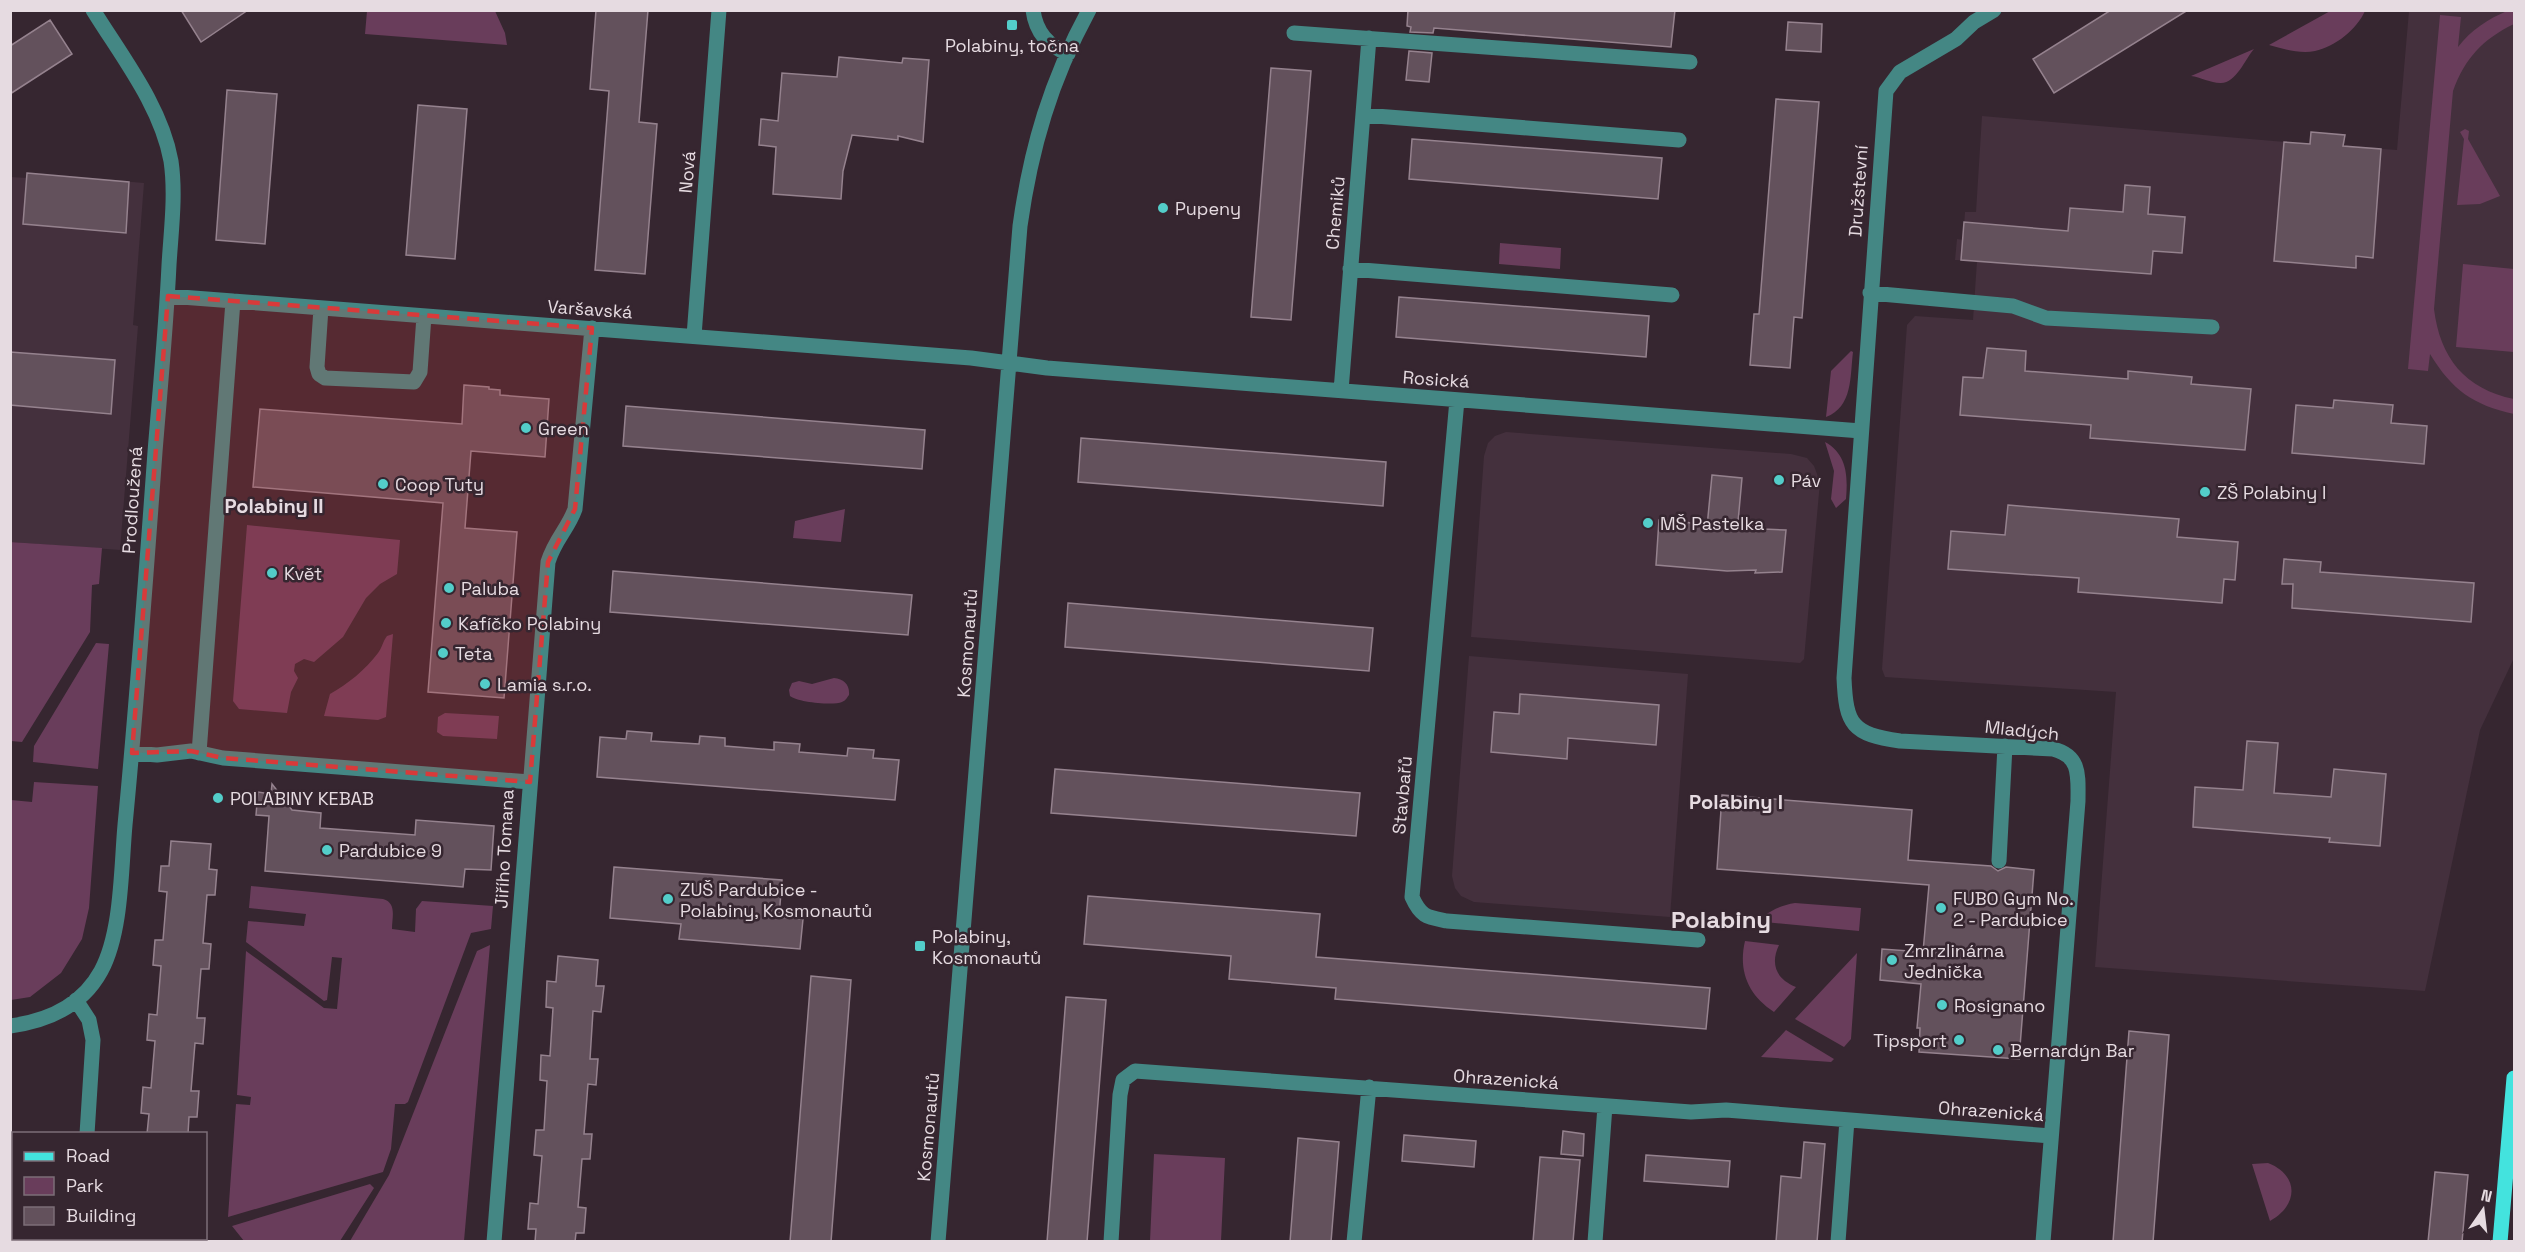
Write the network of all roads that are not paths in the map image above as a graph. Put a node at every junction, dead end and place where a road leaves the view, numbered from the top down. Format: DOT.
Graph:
graph roads {
  1 [pos="93,10"];
  2 [pos="719,10"];
  3 [pos="1033,10"];
  4 [pos="1089,10"];
  5 [pos="1994,10"];
  6 [pos="1970,16"];
  7 [pos="1294,33"];
  8 [pos="1369,38"];
  9 [pos="1068,54"];
  10 [pos="1690,62"];
  11 [pos="1363,115"];
  12 [pos="1679,140"];
  13 [pos="1350,269"];
  14 [pos="1870,292"];
  15 [pos="1672,295"];
  16 [pos="168,296"];
  17 [pos="233,301"];
  18 [pos="321,308"];
  19 [pos="424,316"];
  20 [pos="2212,327"];
  21 [pos="592,328"];
  22 [pos="694,336"];
  23 [pos="1009,363"];
  24 [pos="1341,391"];
  25 [pos="1457,400"];
  26 [pos="1861,432"];
  27 [pos="2005,746"];
  28 [pos="132,753"];
  29 [pos="199,753"];
  30 [pos="530,782"];
  31 [pos="1999,861"];
  32 [pos="1698,940"];
  33 [pos="76,1000"];
  34 [pos="10,1026"];
  35 [pos="2514,1078"];
  36 [pos="1369,1088"];
  37 [pos="2514,1090"];
  38 [pos="1605,1106"];
  39 [pos="2511,1110"];
  40 [pos="1847,1120"];
  41 [pos="87,1132"];
  42 [pos="2051,1136"];
  43 [pos="494,1242"];
  44 [pos="938,1242"];
  45 [pos="1111,1242"];
  46 [pos="1354,1242"];
  47 [pos="1595,1242"];
  48 [pos="1838,1242"];
  49 [pos="2043,1242"];
  50 [pos="2500,1242"];
  1 -- 16 [label="street, Prodloužená"];
  2 -- 22 [label="street, Nová"];
  3 -- 9 [label="street"];
  4 -- 9 [label="street, Kosmonautů"];
  5 -- 6 [label="street, Družstevní"];
  6 -- 14 [label="street, Družstevní"];
  7 -- 8 [label="street"];
  8 -- 10 [label="street"];
  8 -- 11 [label="street, Chemiků"];
  9 -- 23 [label="street, Kosmonautů"];
  11 -- 12 [label="street"];
  11 -- 13 [label="street, Chemiků"];
  13 -- 15 [label="street"];
  13 -- 24 [label="street, Chemiků"];
  14 -- 20 [label="street"];
  14 -- 26 [label="street, Družstevní"];
  16 -- 17 [label="street, Varšavská"];
  16 -- 28 [label="street, Prodloužená"];
  17 -- 18 [label="street, Varšavská"];
  17 -- 29 [label="street"];
  18 -- 19 [label="street, Varšavská"];
  18 -- 19 [label="street"];
  19 -- 21 [label="street, Varšavská"];
  21 -- 22 [label="street, Varšavská"];
  21 -- 30 [label="street"];
  22 -- 23 [label="street, Varšavská"];
  23 -- 24 [label="street, Rosická"];
  23 -- 44 [label="street, Kosmonautů"];
  24 -- 25 [label="street, Rosická"];
  25 -- 26 [label="street, Rosická"];
  25 -- 32 [label="street, Stavbařů"];
  26 -- 27 [label="street, Mladých"];
  27 -- 31 [label="street"];
  27 -- 42 [label="street, Mladých"];
  28 -- 29 [label="street, Jiřího Tomana"];
  28 -- 33 [label="street, Prodloužená"];
  29 -- 30 [label="street, Jiřího Tomana"];
  30 -- 43 [label="street, Jiřího Tomana"];
  33 -- 34 [label="street, Prodloužená"];
  33 -- 41 [label="street"];
  35 -- 39 [label="main road"];
  36 -- 38 [label="street, Ohrazenická"];
  36 -- 45 [label="street, Ohrazenická"];
  36 -- 46 [label="street"];
  37 -- 39 [label="main road"];
  38 -- 40 [label="street, Ohrazenická"];
  38 -- 47 [label="street"];
  39 -- 50 [label="main road"];
  40 -- 42 [label="street, Ohrazenická"];
  40 -- 48 [label="street"];
  42 -- 49 [label="street, Mladých"];
}
